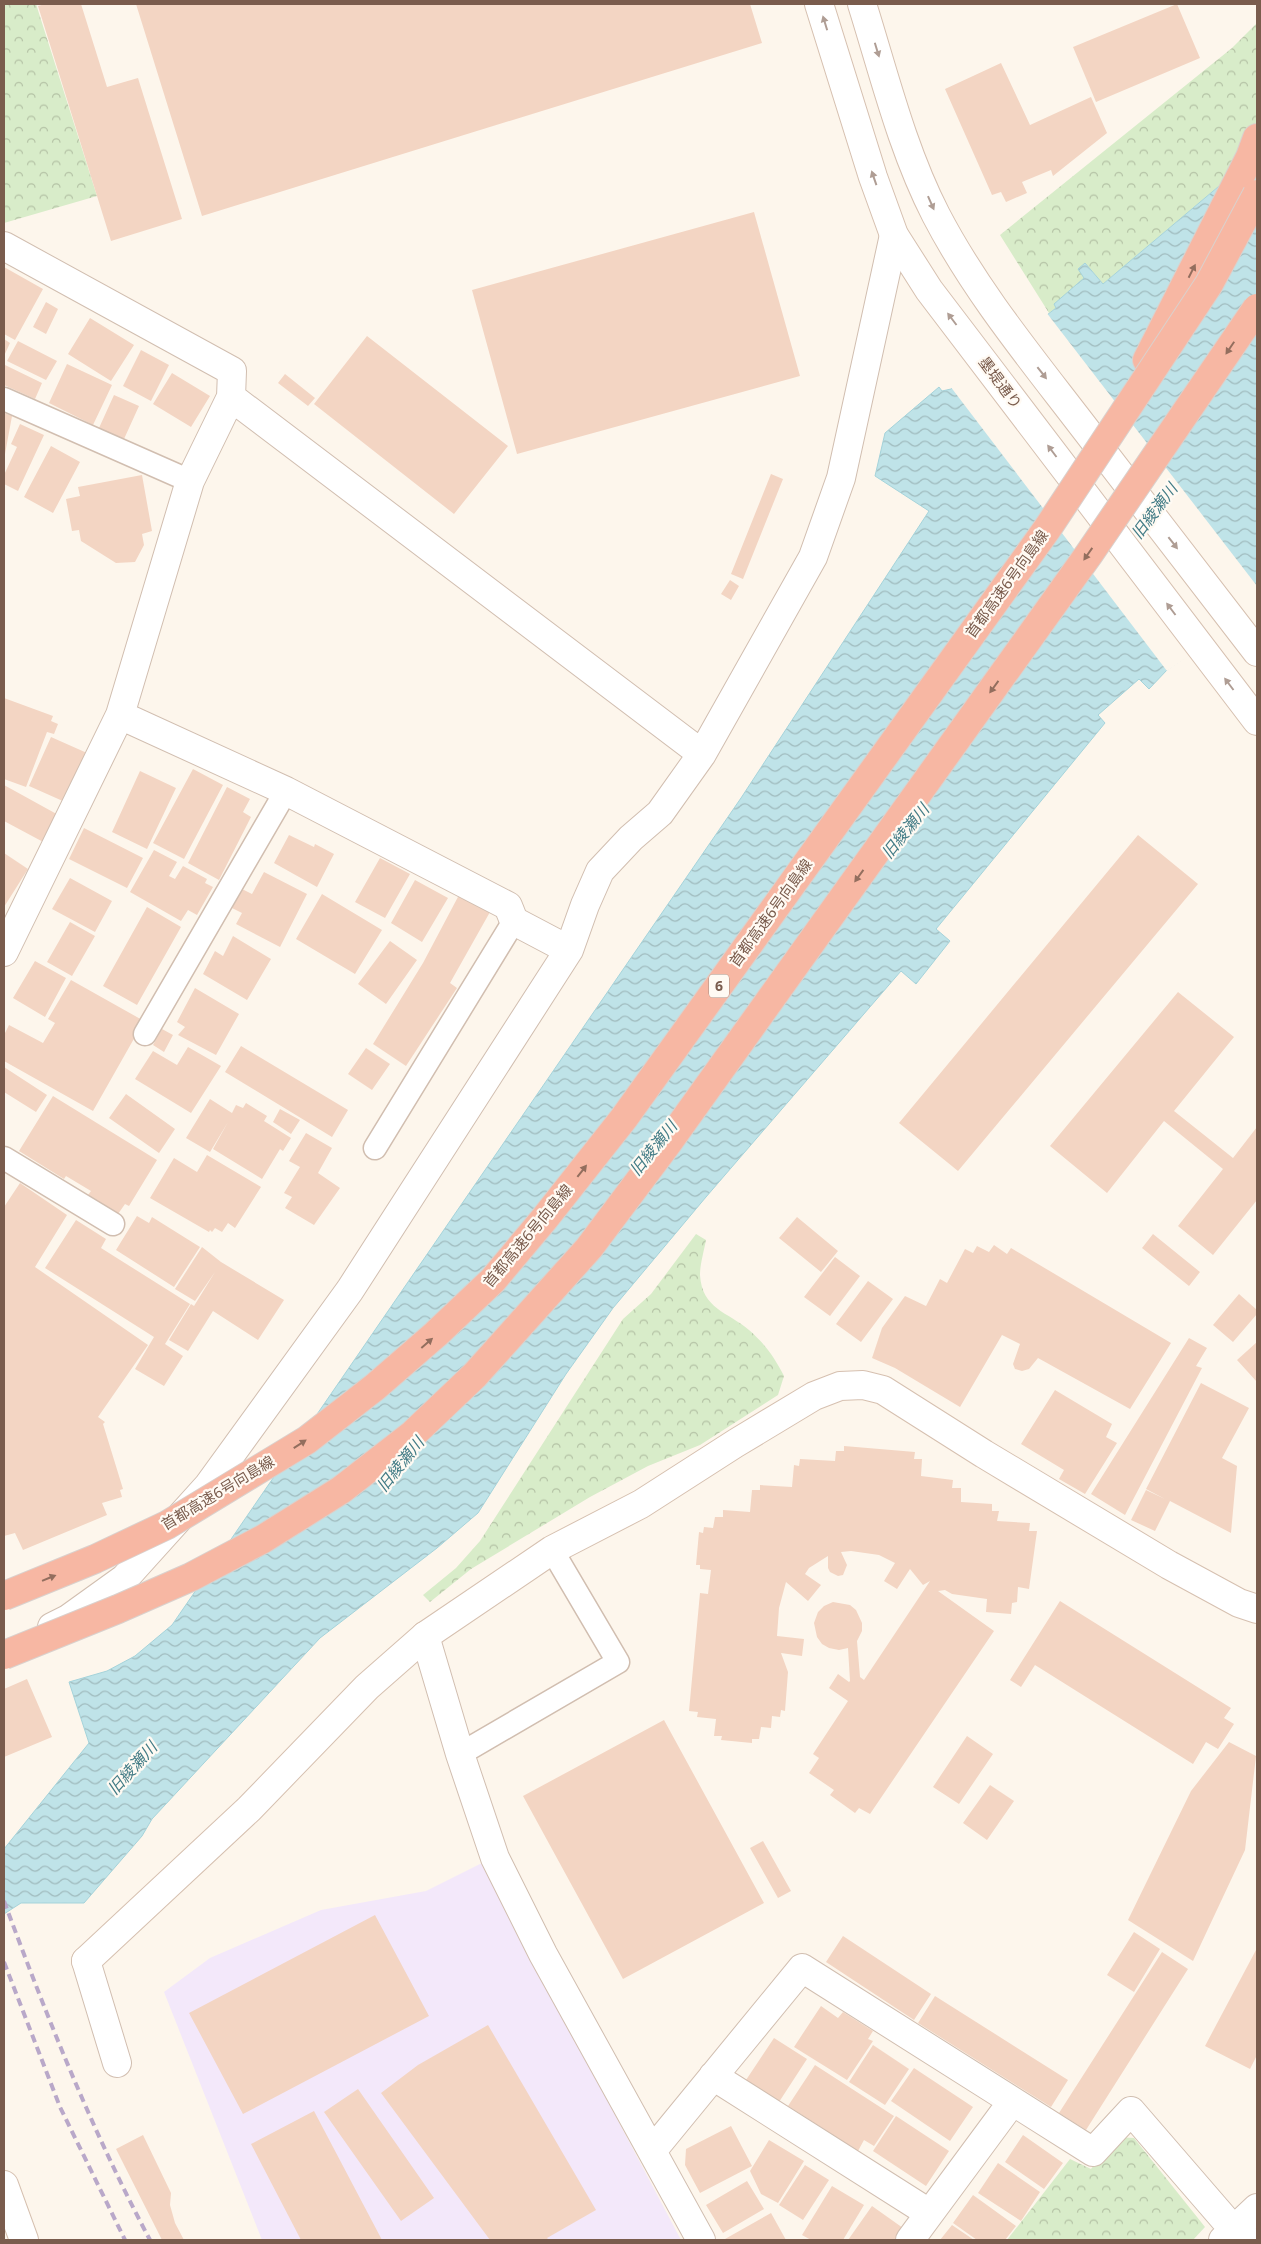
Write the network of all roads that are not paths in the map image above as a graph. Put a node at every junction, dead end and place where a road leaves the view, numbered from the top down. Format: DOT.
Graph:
graph roads {
  1 [pos="819,4"];
  2 [pos="862,4"];
  3 [pos="1257,138"];
  4 [pos="1257,194"];
  5 [pos="894,235"];
  6 [pos="4,246"];
  7 [pos="1257,308"];
  8 [pos="231,397"];
  9 [pos="4,399"];
  10 [pos="1107,439"];
  11 [pos="190,481"];
  12 [pos="1257,652"];
  13 [pos="120,714"];
  14 [pos="1257,721"];
  15 [pos="702,754"];
  16 [pos="286,791"];
  17 [pos="514,921"];
  18 [pos="569,950"];
  19 [pos="4,952"];
  20 [pos="145,1034"];
  21 [pos="375,1148"];
  22 [pos="4,1158"];
  23 [pos="113,1224"];
  24 [pos="552,1550"];
  25 [pos="4,1596"];
  26 [pos="1257,1609"];
  27 [pos="425,1636"];
  28 [pos="4,1648"];
  29 [pos="4,1655"];
  30 [pos="460,1754"];
  31 [pos="117,2063"];
  32 [pos="713,2076"];
  33 [pos="1012,2102"];
  34 [pos="652,2151"];
  35 [pos="4,2185"];
  36 [pos="1257,2208"];
  37 [pos="930,2213"];
  38 [pos="1235,2237"];
  39 [pos="24,2240"];
  40 [pos="701,2240"];
  41 [pos="910,2240"];
  5 -- 1 [label="street, 墨堤通り, one-way"];
  2 -- 12 [label="street, one-way, bridge"];
  10 -- 3 [label="highway, one-way, bridge"];
  4 -- 10 [label="highway, 首都高速6号向島線 / 6, bridge"];
  14 -- 5 [label="street, 墨堤通り, one-way, bridge"];
  5 -- 15 [label="street"];
  6 -- 8 [label="street"];
  7 -- 29 [label="highway, one-way, bridge"];
  8 -- 11 [label="street"];
  8 -- 15 [label="street"];
  9 -- 11 [label="lane"];
  25 -- 10 [label="highway, 首都高速6号向島線 / 6, one-way, bridge"];
  11 -- 13 [label="street"];
  13 -- 16 [label="street"];
  13 -- 19 [label="street"];
  15 -- 18 [label="street"];
  16 -- 17 [label="street"];
  16 -- 20 [label="lane"];
  17 -- 18 [label="street"];
  17 -- 21 [label="lane"];
  18 -- 28 [label="street"];
  22 -- 23 [label="lane"];
  24 -- 26 [label="street"];
  24 -- 27 [label="street"];
  24 -- 30 [label="lane"];
  27 -- 30 [label="street"];
  27 -- 31 [label="street"];
  30 -- 34 [label="street"];
  32 -- 33 [label="street"];
  32 -- 34 [label="street"];
  32 -- 37 [label="street"];
  33 -- 37 [label="street"];
  33 -- 38 [label="street"];
  34 -- 40 [label="street"];
  35 -- 39 [label="street"];
  36 -- 38 [label="street"];
  37 -- 41 [label="street"];
}
